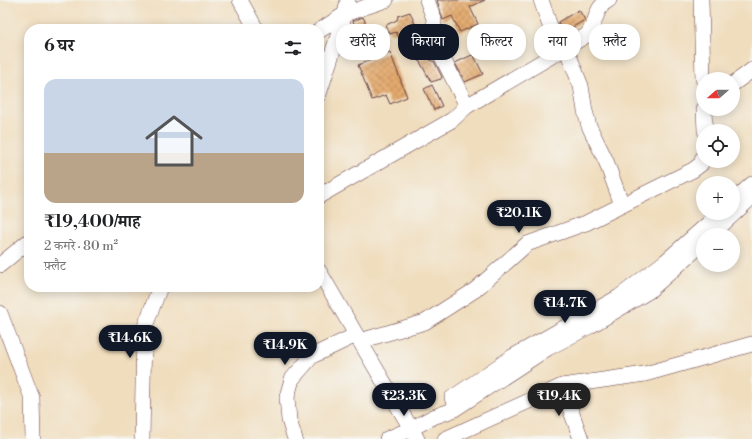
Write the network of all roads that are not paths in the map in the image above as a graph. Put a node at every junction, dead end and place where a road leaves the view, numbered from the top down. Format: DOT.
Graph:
graph roads {
  1 [pos="240,0"];
  2 [pos="386,0"];
  3 [pos="427,0"];
  4 [pos="541,0"];
  5 [pos="608,0"];
  6 [pos="701,0"];
  7 [pos="346,7"];
  8 [pos="253,24"];
  9 [pos="552,24"];
  10 [pos="324,27"];
  11 [pos="581,39"];
  12 [pos="546,60"];
  13 [pos="568,60"];
  14 [pos="752,70"];
  15 [pos="703,72"];
  16 [pos="324,78"];
  17 [pos="740,79"];
  18 [pos="467,106"];
  19 [pos="696,167"];
  20 [pos="751,189"];
  21 [pos="324,193"];
  22 [pos="740,196"];
  23 [pos="622,205"];
  24 [pos="712,220"];
  25 [pos="717,228"];
  26 [pos="24,245"];
  27 [pos="696,249"];
  28 [pos="0,265"];
  29 [pos="324,280"];
  30 [pos="158,292"];
  31 [pos="0,313"];
  32 [pos="358,338"];
  33 [pos="752,344"];
  34 [pos="562,386"];
  35 [pos="433,417"];
  36 [pos="414,434"];
  37 [pos="33,439"];
  38 [pos="142,439"];
  39 [pos="295,439"];
  40 [pos="387,439"];
  41 [pos="445,439"];
  42 [pos="581,439"];
  1 -- 8 [label="street"];
  2 -- 7 [label="street"];
  3 -- 18 [label="street"];
  4 -- 9 [label="street"];
  5 -- 11 [label="street"];
  6 -- 15 [label="street"];
  7 -- 10 [label="street"];
  7 -- 16 [label="street"];
  12 -- 18 [label="street"];
  13 -- 23 [label="street"];
  14 -- 17 [label="street"];
  18 -- 21 [label="street"];
  19 -- 23 [label="street"];
  20 -- 22 [label="street"];
  20 -- 25 [label="street"];
  23 -- 32 [label="street"];
  24 -- 35 [label="street"];
  26 -- 28 [label="street"];
  27 -- 35 [label="street"];
  29 -- 32 [label="street"];
  30 -- 38 [label="street"];
  31 -- 37 [label="street"];
  32 -- 36 [label="street"];
  32 -- 39 [label="street"];
  33 -- 34 [label="street"];
  34 -- 41 [label="street"];
  34 -- 42 [label="street"];
  35 -- 36 [label="street"];
  36 -- 40 [label="street"];
}
